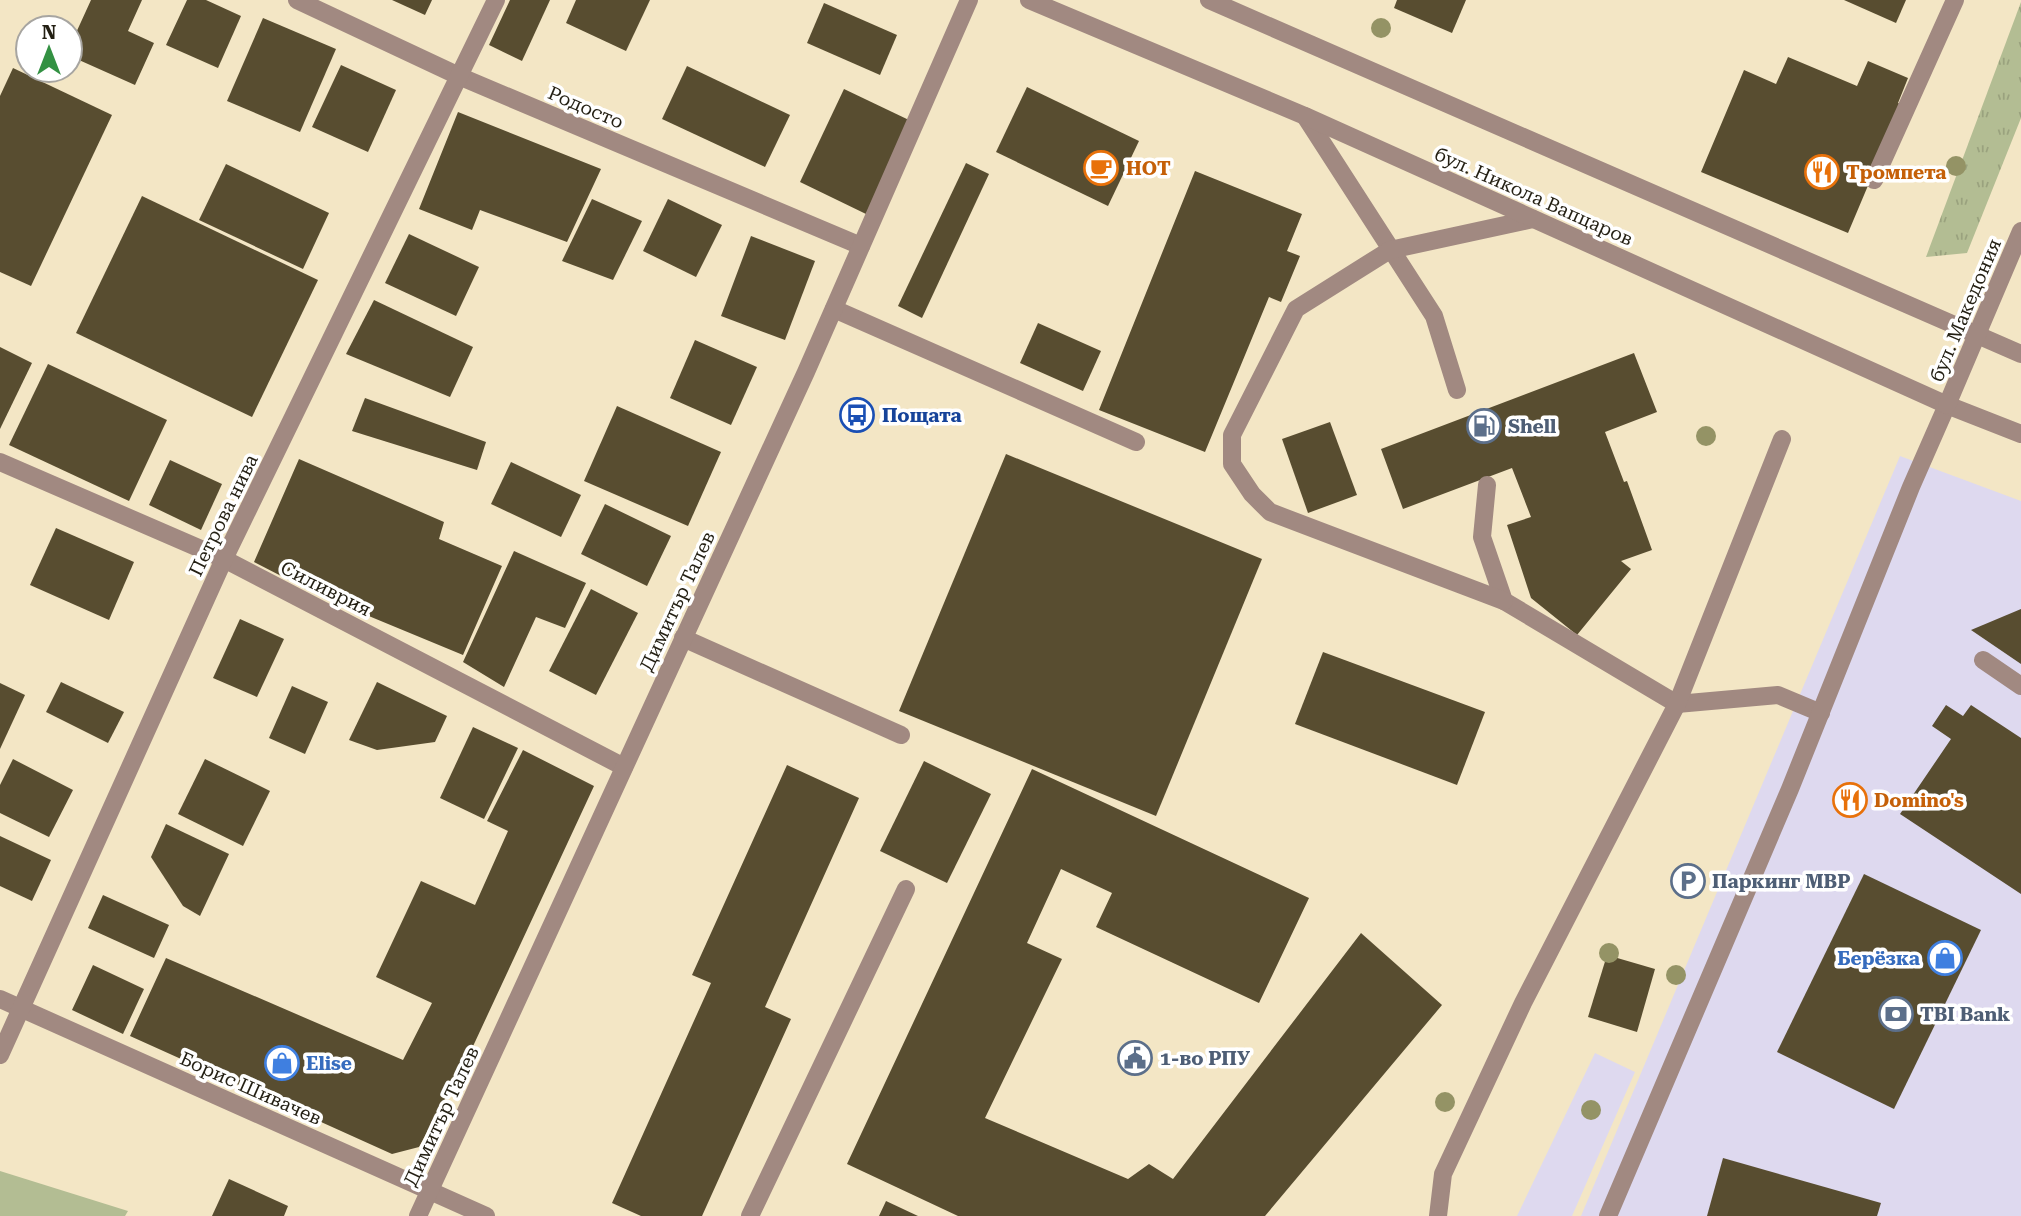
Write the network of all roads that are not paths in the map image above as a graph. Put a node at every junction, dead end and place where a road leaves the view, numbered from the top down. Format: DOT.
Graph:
graph roads {
  1 [pos="297,0"];
  2 [pos="496,0"];
  3 [pos="969,0"];
  4 [pos="1029,0"];
  5 [pos="1209,0"];
  6 [pos="1955,0"];
  7 [pos="461,77"];
  8 [pos="1305,116"];
  9 [pos="1874,180"];
  10 [pos="1533,219"];
  11 [pos="2021,231"];
  12 [pos="861,246"];
  13 [pos="1390,250"];
  14 [pos="834,309"];
  15 [pos="1976,337"];
  16 [pos="2021,354"];
  17 [pos="1457,390"];
  18 [pos="1947,405"];
  19 [pos="2021,434"];
  20 [pos="1782,439"];
  21 [pos="1136,442"];
  22 [pos="0,463"];
  23 [pos="1487,485"];
  24 [pos="224,559"];
  25 [pos="1504,601"];
  26 [pos="683,638"];
  27 [pos="1983,660"];
  28 [pos="2021,686"];
  29 [pos="1676,704"];
  30 [pos="1821,713"];
  31 [pos="901,734"];
  32 [pos="624,767"];
  33 [pos="906,889"];
  34 [pos="0,999"];
  35 [pos="21,1008"];
  36 [pos="0,1055"];
  37 [pos="430,1190"];
  38 [pos="418,1216"];
  39 [pos="486,1216"];
  40 [pos="750,1216"];
  41 [pos="1438,1216"];
  42 [pos="1608,1216"];
  1 -- 7 [label="street, Родосто"];
  2 -- 7 [label="street, Петрова нива"];
  3 -- 12 [label="street, Димитър Талев"];
  4 -- 8 [label="street, бул. Никола Вапцаров"];
  5 -- 15 [label="street"];
  6 -- 9 [label="street"];
  7 -- 12 [label="street, Родосто"];
  7 -- 24 [label="street, Петрова нива"];
  8 -- 10 [label="street, бул. Никола Вапцаров"];
  8 -- 13 [label="street"];
  10 -- 13 [label="street"];
  10 -- 18 [label="street, бул. Никола Вапцаров"];
  11 -- 15 [label="street, бул. Македония"];
  12 -- 14 [label="street, Димитър Талев"];
  13 -- 17 [label="street"];
  13 -- 25 [label="street"];
  14 -- 21 [label="street"];
  14 -- 26 [label="street, Димитър Талев"];
  15 -- 16 [label="street"];
  15 -- 18 [label="street, бул. Македония"];
  18 -- 19 [label="street, бул. Никола Вапцаров"];
  18 -- 30 [label="street, бул. Македония"];
  20 -- 29 [label="street"];
  22 -- 24 [label="street, Силиврия"];
  23 -- 25 [label="street"];
  24 -- 32 [label="street, Силиврия"];
  24 -- 35 [label="street, Петрова нива"];
  25 -- 29 [label="street"];
  26 -- 31 [label="street"];
  26 -- 32 [label="street, Димитър Талев"];
  27 -- 28 [label="street"];
  29 -- 30 [label="street"];
  29 -- 41 [label="street"];
  30 -- 42 [label="street, бул. Македония"];
  32 -- 37 [label="street, Димитър Талев"];
  33 -- 40 [label="street"];
  34 -- 35 [label="street, Борис Шивачев"];
  35 -- 36 [label="street, Петрова нива"];
  35 -- 37 [label="street, Борис Шивачев"];
  37 -- 38 [label="street, Димитър Талев"];
  37 -- 39 [label="street, Борис Шивачев"];
}
